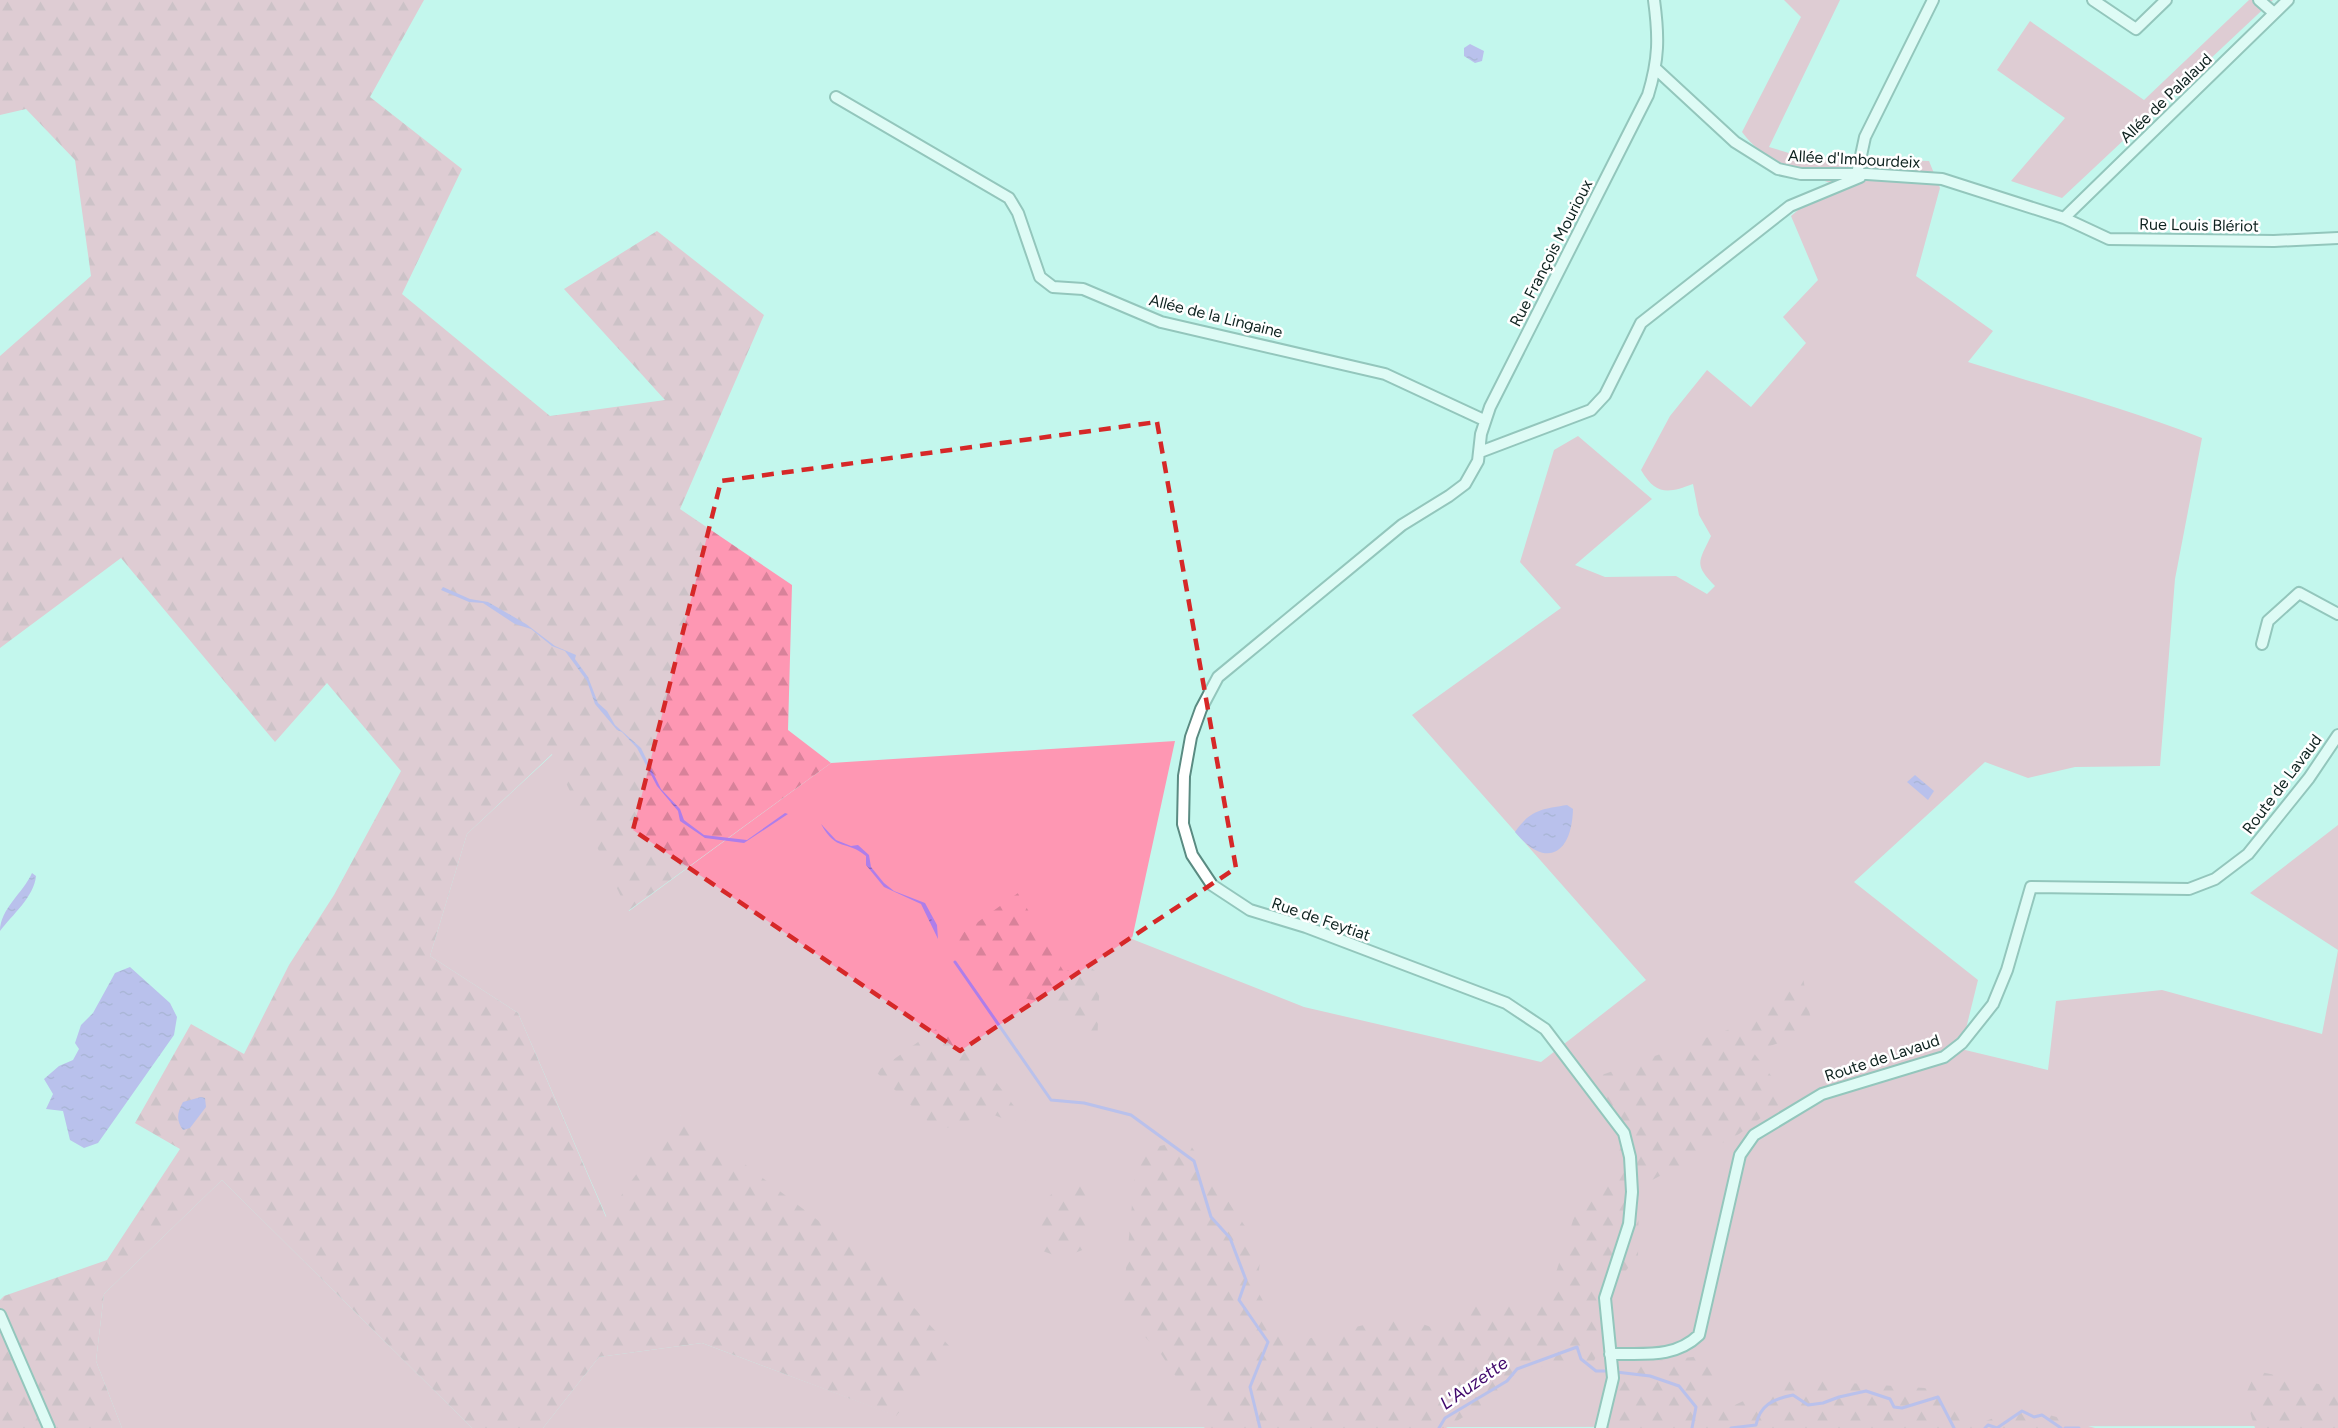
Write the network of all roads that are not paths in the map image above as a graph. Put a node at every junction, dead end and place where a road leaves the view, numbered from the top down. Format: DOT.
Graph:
graph roads {
  1 [pos="1654,0"];
  2 [pos="1933,0"];
  3 [pos="2093,0"];
  4 [pos="2166,0"];
  5 [pos="2259,0"];
  6 [pos="2288,0"];
  7 [pos="2274,13"];
  8 [pos="1656,69"];
  9 [pos="836,98"];
  10 [pos="1862,174"];
  11 [pos="2064,218"];
  12 [pos="2338,238"];
  13 [pos="1484,420"];
  14 [pos="1480,452"];
  15 [pos="1436,504"];
  16 [pos="2338,614"];
  17 [pos="2262,644"];
  18 [pos="2338,735"];
  19 [pos="0,1315"];
  20 [pos="1611,1359"];
  21 [pos="49,1428"];
  22 [pos="1601,1428"];
  1 -- 8 [label="street, Rue François Mourioux"];
  2 -- 10 [label="street"];
  3 -- 4 [label="street"];
  5 -- 7 [label="street"];
  6 -- 7 [label="street, Allée de Palalaud"];
  7 -- 11 [label="street, Allée de Palalaud"];
  8 -- 10 [label="street, Allée d'Imbourdeix"];
  8 -- 13 [label="street, Rue François Mourioux"];
  9 -- 13 [label="street, Allée de la Lingaine"];
  10 -- 11 [label="street, Allée d'Imbourdeix"];
  10 -- 14 [label="street"];
  11 -- 12 [label="street, Rue Louis Blériot"];
  13 -- 14 [label="street, Rue François Mourioux"];
  14 -- 15 [label="street, Rue François Mourioux"];
  15 -- 20 [label="street, Rue de Feytiat"];
  16 -- 17 [label="street"];
  18 -- 20 [label="street, Route de Lavaud"];
  19 -- 21 [label="street"];
  20 -- 22 [label="street, Rue de Feytiat"];
}
